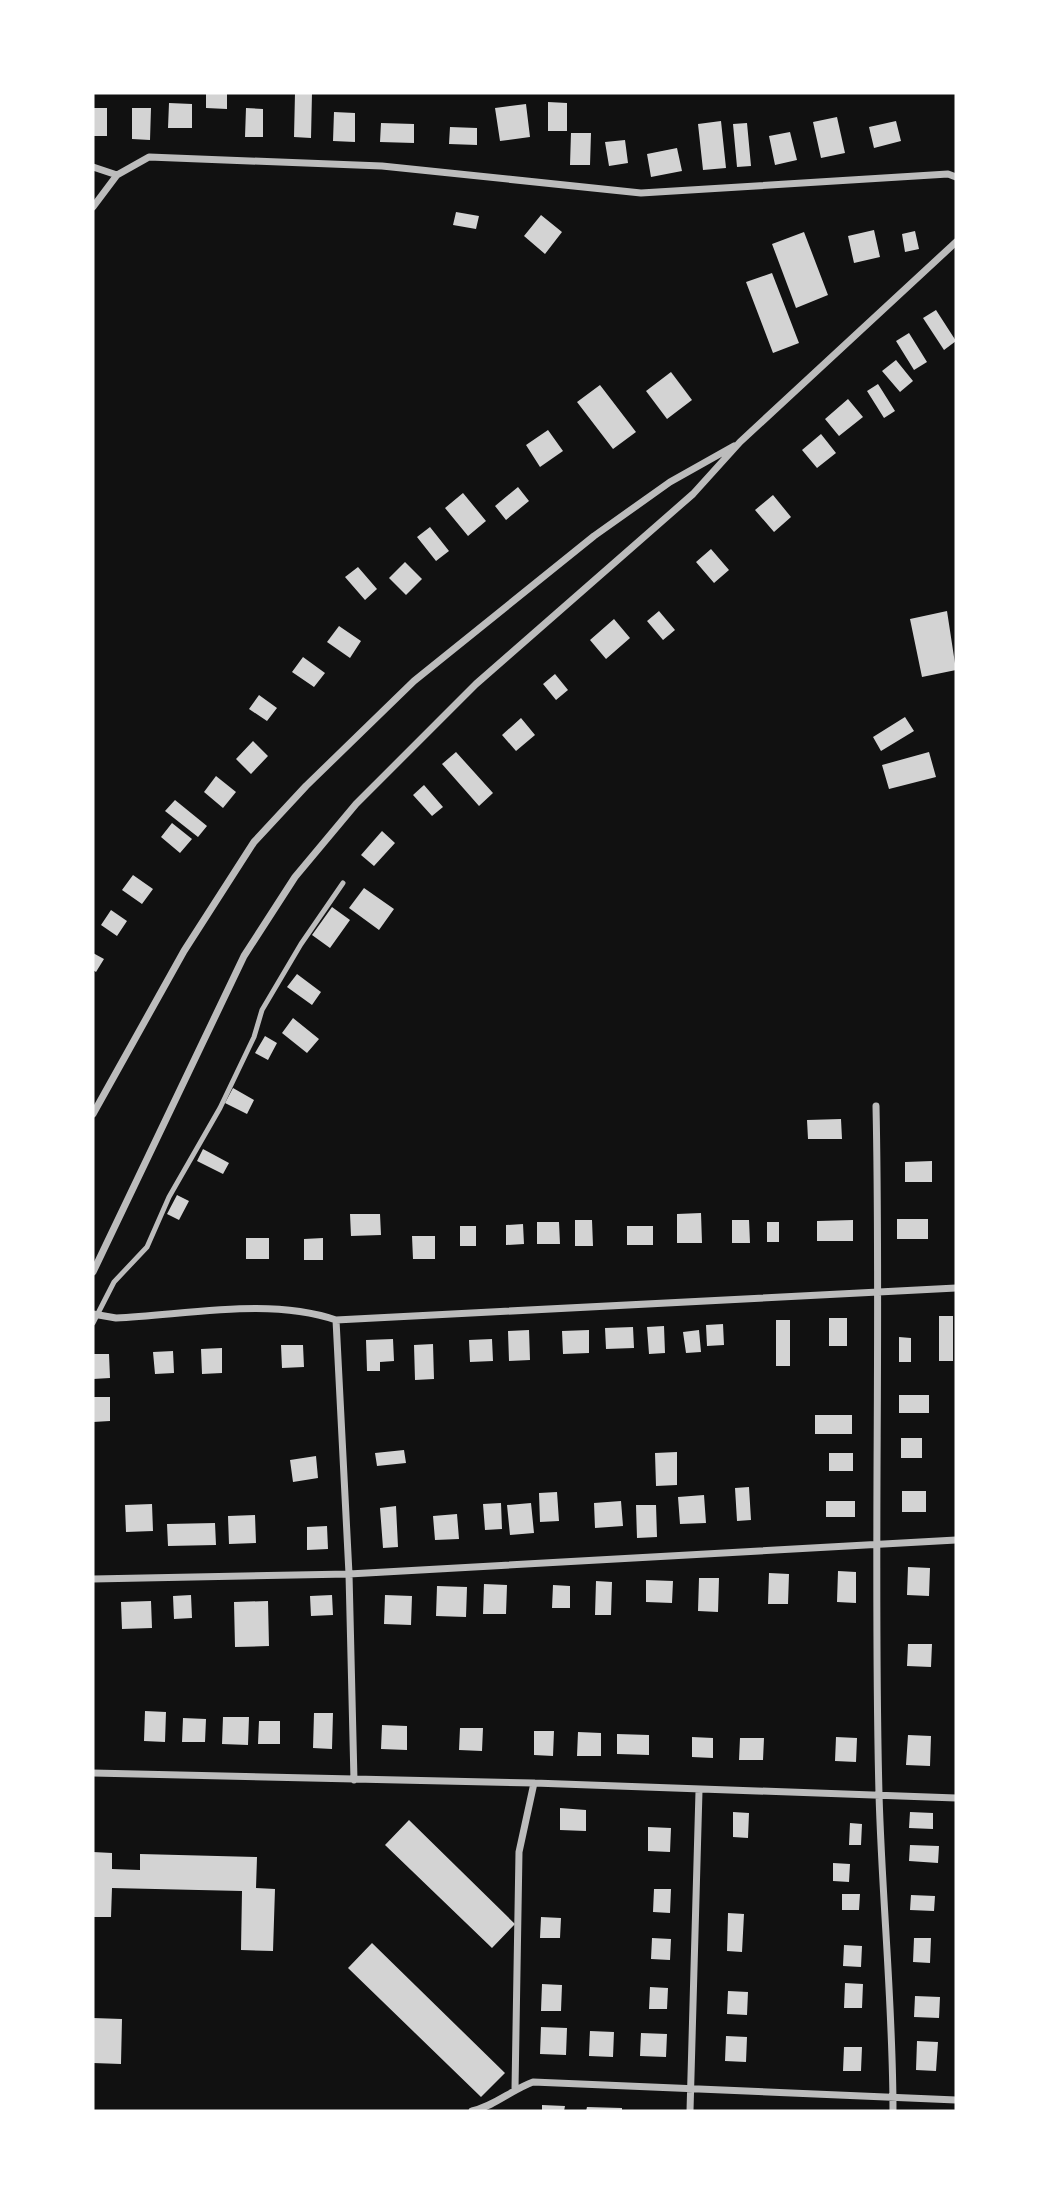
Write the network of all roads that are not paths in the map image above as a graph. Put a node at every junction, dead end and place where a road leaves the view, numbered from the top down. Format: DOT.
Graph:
graph roads {
  1 [pos="93,167"];
  2 [pos="117,175"];
  3 [pos="956,177"];
  4 [pos="93,206"];
  5 [pos="956,242"];
  6 [pos="740,442"];
  7 [pos="343,883"];
  8 [pos="876,1106"];
  9 [pos="93,1114"];
  10 [pos="93,1272"];
  11 [pos="956,1288"];
  12 [pos="880,1294"];
  13 [pos="94,1317"];
  14 [pos="336,1320"];
  15 [pos="956,1541"];
  16 [pos="877,1545"];
  17 [pos="349,1574"];
  18 [pos="93,1578"];
  19 [pos="93,1773"];
  20 [pos="354,1780"];
  21 [pos="534,1783"];
  22 [pos="699,1790"];
  23 [pos="879,1794"];
  24 [pos="956,1798"];
  25 [pos="515,2089"];
  26 [pos="690,2090"];
  27 [pos="893,2099"];
  28 [pos="956,2100"];
  29 [pos="496,2107"];
  30 [pos="472,2111"];
  31 [pos="690,2111"];
  32 [pos="893,2111"];
  1 -- 2 [label="street"];
  2 -- 3 [label="street"];
  2 -- 4 [label="street"];
  5 -- 6 [label="street"];
  6 -- 9 [label="street"];
  6 -- 10 [label="street"];
  7 -- 13 [label="lane"];
  8 -- 12 [label="street"];
  11 -- 12 [label="street"];
  12 -- 14 [label="street"];
  12 -- 16 [label="street"];
  13 -- 14 [label="street"];
  14 -- 17 [label="street"];
  15 -- 16 [label="street"];
  16 -- 17 [label="street"];
  16 -- 23 [label="street"];
  17 -- 18 [label="street"];
  17 -- 20 [label="street"];
  19 -- 20 [label="street"];
  20 -- 21 [label="street"];
  21 -- 22 [label="street"];
  21 -- 25 [label="street"];
  22 -- 23 [label="street"];
  22 -- 26 [label="street"];
  23 -- 24 [label="street"];
  23 -- 27 [label="street"];
  25 -- 26 [label="street"];
  25 -- 29 [label="street"];
  26 -- 27 [label="street"];
  26 -- 31 [label="street"];
  27 -- 28 [label="street"];
  27 -- 32 [label="street"];
  29 -- 30 [label="street"];
}
